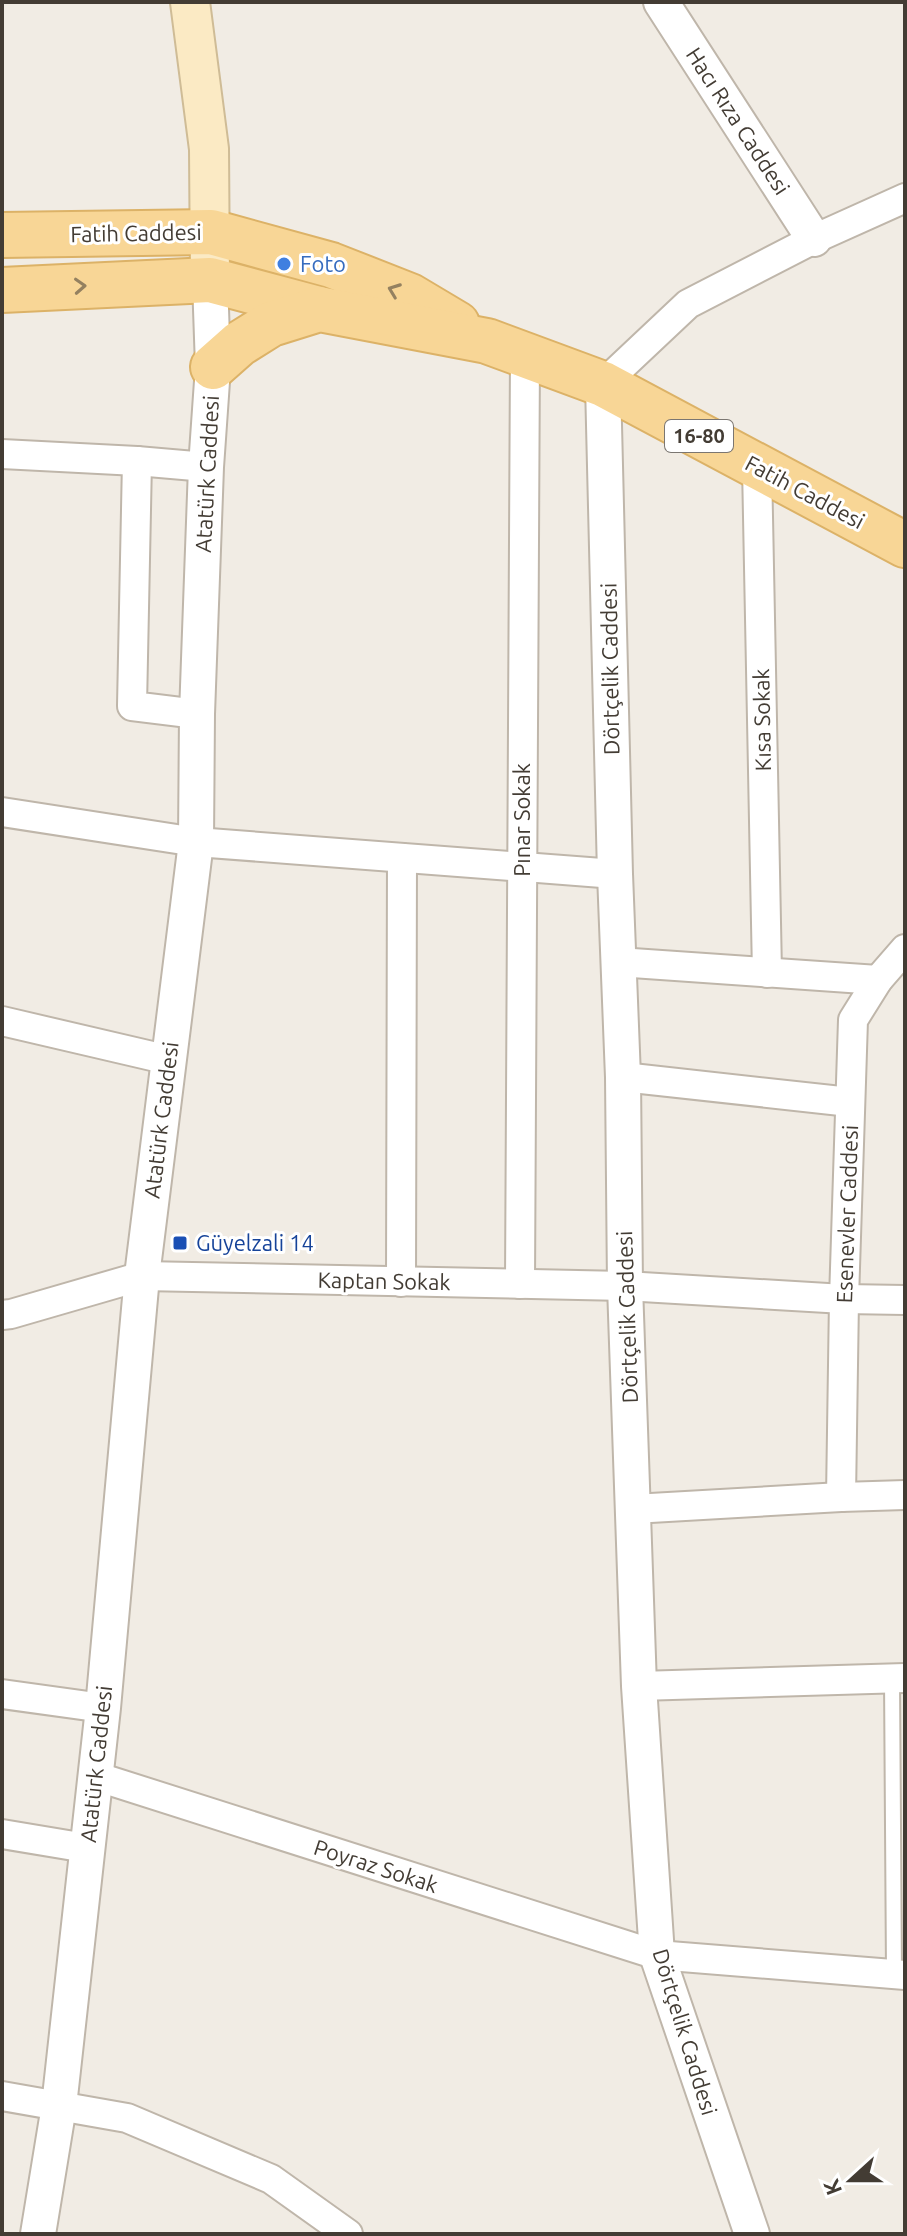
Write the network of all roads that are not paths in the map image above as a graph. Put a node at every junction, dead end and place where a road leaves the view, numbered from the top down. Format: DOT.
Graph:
graph roads {
  1 [pos="190,2"];
  2 [pos="661,2"];
  3 [pos="905,198"];
  4 [pos="211,232"];
  5 [pos="2,235"];
  6 [pos="814,239"];
  7 [pos="210,280"];
  8 [pos="2,290"];
  9 [pos="319,309"];
  10 [pos="506,348"];
  11 [pos="213,367"];
  12 [pos="603,384"];
  13 [pos="2,454"];
  14 [pos="137,461"];
  15 [pos="757,466"];
  16 [pos="206,467"];
  17 [pos="905,545"];
  18 [pos="197,714"];
  19 [pos="2,812"];
  20 [pos="196,842"];
  21 [pos="402,858"];
  22 [pos="522,867"];
  23 [pos="615,874"];
  24 [pos="905,949"];
  25 [pos="618,962"];
  26 [pos="767,973"];
  27 [pos="878,980"];
  28 [pos="2,1021"];
  29 [pos="169,1060"];
  30 [pos="623,1077"];
  31 [pos="850,1102"];
  32 [pos="142,1276"];
  33 [pos="401,1282"];
  34 [pos="520,1284"];
  35 [pos="625,1286"];
  36 [pos="844,1299"];
  37 [pos="905,1300"];
  38 [pos="2,1315"];
  39 [pos="905,1495"];
  40 [pos="841,1497"];
  41 [pos="633,1509"];
  42 [pos="898,1678"];
  43 [pos="639,1686"];
  44 [pos="2,1694"];
  45 [pos="103,1708"];
  46 [pos="95,1776"];
  47 [pos="2,1834"];
  48 [pos="86,1848"];
  49 [pos="657,1955"];
  50 [pos="900,1974"];
  51 [pos="2,2096"];
  52 [pos="59,2106"];
  53 [pos="38,2234"];
  54 [pos="348,2234"];
  55 [pos="752,2234"];
  1 -- 4 [label="main road, Atatürk Caddesi"];
  2 -- 6 [label="street, Hacı Rıza Caddesi"];
  3 -- 6 [label="street"];
  4 -- 5 [label="main road, Fatih Caddesi"];
  4 -- 7 [label="main road, Atatürk Caddesi"];
  10 -- 4 [label="main road, Fatih Caddesi / 16-80, one-way"];
  6 -- 12 [label="street"];
  8 -- 7 [label="main road, one-way"];
  7 -- 9 [label="main road"];
  7 -- 11 [label="street, Atatürk Caddesi"];
  9 -- 10 [label="main road, Fatih Caddesi"];
  9 -- 11 [label="main road, Fatih Caddesi"];
  10 -- 12 [label="main road, Fatih Caddesi / 16-80"];
  10 -- 22 [label="street, Pınar Sokak"];
  11 -- 16 [label="street, Atatürk Caddesi"];
  12 -- 15 [label="main road, Fatih Caddesi / 16-80"];
  12 -- 23 [label="street, Dörtçelik Caddesi"];
  13 -- 14 [label="street"];
  14 -- 16 [label="street"];
  14 -- 18 [label="street"];
  15 -- 17 [label="main road, Fatih Caddesi / 16-80"];
  15 -- 26 [label="street, Kısa Sokak"];
  16 -- 18 [label="street, Atatürk Caddesi"];
  18 -- 20 [label="street, Atatürk Caddesi"];
  19 -- 20 [label="street"];
  20 -- 21 [label="street"];
  20 -- 29 [label="street, Atatürk Caddesi"];
  21 -- 22 [label="street"];
  21 -- 33 [label="street"];
  22 -- 23 [label="street"];
  22 -- 34 [label="street, Pınar Sokak"];
  23 -- 25 [label="street, Dörtçelik Caddesi"];
  24 -- 27 [label="street, Esenevler Caddesi"];
  25 -- 26 [label="street"];
  25 -- 30 [label="street, Dörtçelik Caddesi"];
  26 -- 27 [label="street"];
  27 -- 31 [label="street, Esenevler Caddesi"];
  28 -- 29 [label="street"];
  29 -- 32 [label="street, Atatürk Caddesi"];
  30 -- 31 [label="street"];
  30 -- 35 [label="street, Dörtçelik Caddesi"];
  31 -- 36 [label="street, Esenevler Caddesi"];
  32 -- 33 [label="street, Kaptan Sokak"];
  32 -- 38 [label="street, Kaptan Sokak"];
  32 -- 45 [label="street, Atatürk Caddesi"];
  33 -- 34 [label="street, Kaptan Sokak"];
  34 -- 35 [label="street, Kaptan Sokak"];
  35 -- 36 [label="street, Kaptan Sokak"];
  35 -- 41 [label="street, Dörtçelik Caddesi"];
  36 -- 37 [label="street, Kaptan Sokak"];
  36 -- 40 [label="street, Esenevler Caddesi"];
  39 -- 40 [label="street"];
  40 -- 41 [label="street"];
  41 -- 43 [label="street, Dörtçelik Caddesi"];
  42 -- 43 [label="street"];
  42 -- 50 [label="lane"];
  43 -- 49 [label="street, Dörtçelik Caddesi"];
  44 -- 45 [label="street"];
  45 -- 46 [label="street, Atatürk Caddesi"];
  46 -- 48 [label="street, Atatürk Caddesi"];
  46 -- 49 [label="street, Poyraz Sokak"];
  47 -- 48 [label="street"];
  48 -- 52 [label="street, Atatürk Caddesi"];
  49 -- 50 [label="street, Poyraz Sokak"];
  49 -- 55 [label="street, Dörtçelik Caddesi"];
  51 -- 52 [label="street"];
  52 -- 53 [label="street, Atatürk Caddesi"];
  52 -- 54 [label="street"];
}
